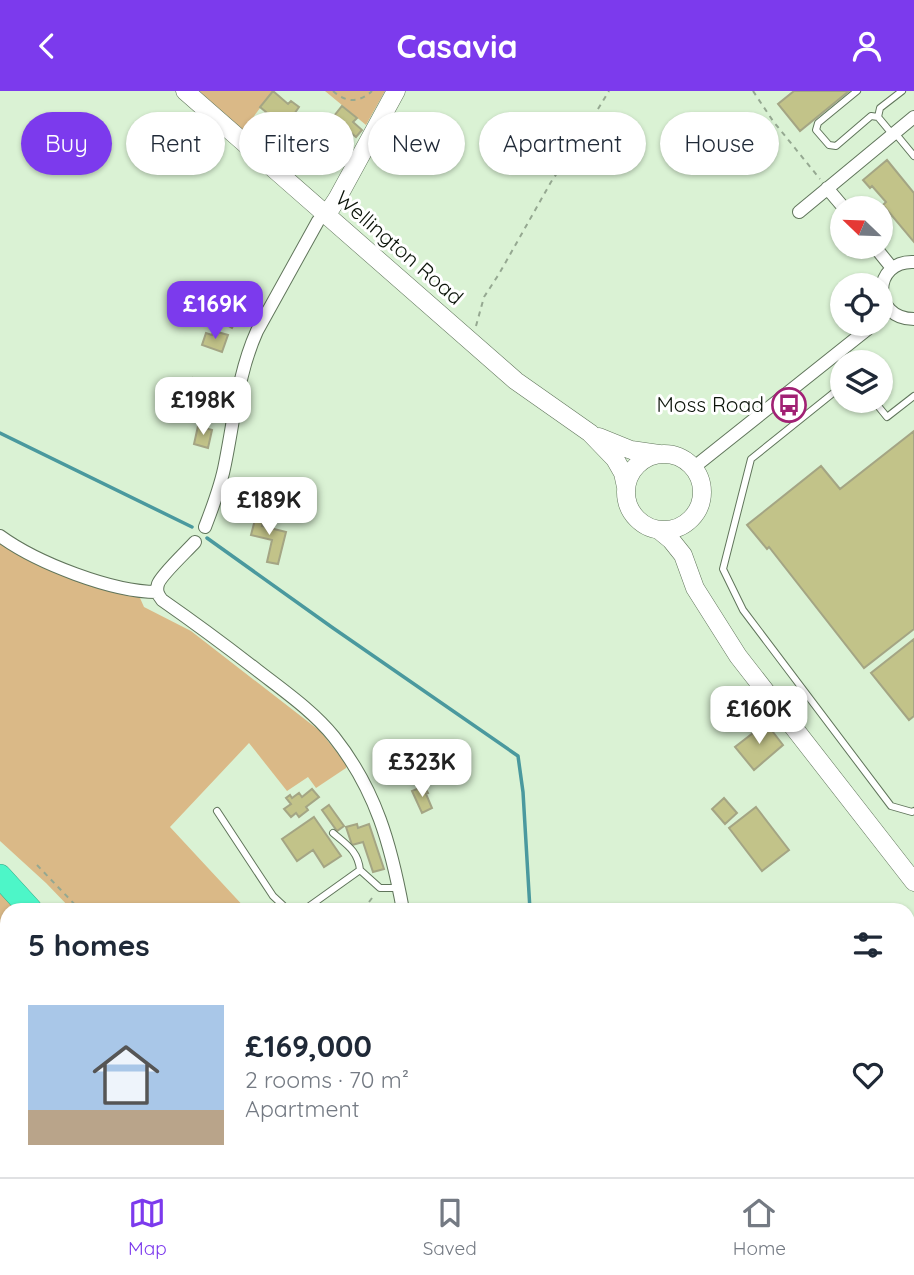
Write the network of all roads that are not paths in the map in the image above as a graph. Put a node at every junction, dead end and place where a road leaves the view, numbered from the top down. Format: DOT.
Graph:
graph roads {
  1 [pos="185,91"];
  2 [pos="396,91"];
  3 [pos="857,91"];
  4 [pos="902,91"];
  5 [pos="878,117"];
  6 [pos="914,117"];
  7 [pos="894,134"];
  8 [pos="913,154"];
  9 [pos="827,188"];
  10 [pos="834,196"];
  11 [pos="799,212"];
  12 [pos="325,213"];
  13 [pos="885,259"];
  14 [pos="914,262"];
  15 [pos="892,268"];
  16 [pos="888,273"];
  17 [pos="893,317"];
  18 [pos="914,319"];
  19 [pos="859,336"];
  20 [pos="830,396"];
  21 [pos="914,396"];
  22 [pos="893,412"];
  23 [pos="590,433"];
  24 [pos="662,454"];
  25 [pos="693,468"];
  26 [pos="626,487"];
  27 [pos="690,520"];
  28 [pos="205,527"];
  29 [pos="660,531"];
  30 [pos="0,536"];
  31 [pos="195,542"];
  32 [pos="695,588"];
  33 [pos="157,592"];
  34 [pos="217,811"];
  35 [pos="914,811"];
  36 [pos="333,833"];
  37 [pos="360,870"];
  38 [pos="0,876"];
  39 [pos="914,882"];
  40 [pos="399,888"];
  41 [pos="25,903"];
  42 [pos="280,903"];
  43 [pos="314,903"];
  44 [pos="402,903"];
  1 -- 12 [label="street, Wellington Road"];
  2 -- 12 [label="street"];
  3 -- 5 [label="lane"];
  4 -- 5 [label="lane"];
  5 -- 7 [label="lane"];
  6 -- 7 [label="street"];
  7 -- 8 [label="lane"];
  7 -- 9 [label="street"];
  9 -- 10 [label="street"];
  9 -- 11 [label="street"];
  12 -- 23 [label="street, Wellington Road"];
  12 -- 28 [label="street"];
  13 -- 15 [label="street"];
  14 -- 15 [label="street"];
  15 -- 16 [label="street"];
  17 -- 18 [label="street"];
  19 -- 25 [label="street"];
  20 -- 35 [label="lane"];
  21 -- 22 [label="lane"];
  23 -- 24 [label="street, Wellington Road"];
  23 -- 26 [label="street, Wellington Road"];
  24 -- 25 [label="street"];
  24 -- 26 [label="street"];
  25 -- 27 [label="street"];
  26 -- 29 [label="street"];
  27 -- 29 [label="street"];
  27 -- 32 [label="street"];
  29 -- 32 [label="street"];
  30 -- 33 [label="street"];
  31 -- 33 [label="street"];
  32 -- 39 [label="street"];
  33 -- 40 [label="street"];
  34 -- 42 [label="lane"];
  36 -- 37 [label="lane"];
  37 -- 40 [label="lane"];
  37 -- 43 [label="lane"];
  38 -- 41 [label="highway"];
  40 -- 44 [label="street"];
}
